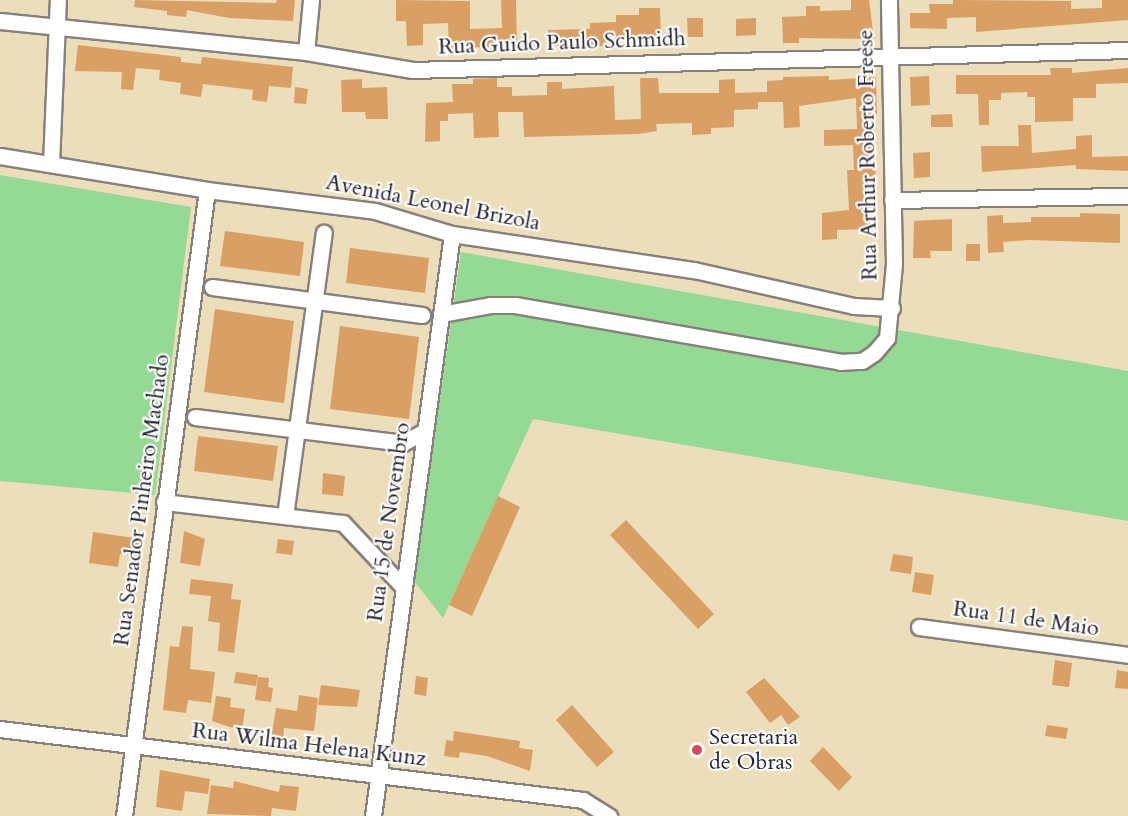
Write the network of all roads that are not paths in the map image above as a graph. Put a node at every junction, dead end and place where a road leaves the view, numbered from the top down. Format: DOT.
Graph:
graph roads {
  1 [pos="58,0"];
  2 [pos="311,0"];
  3 [pos="889,0"];
  4 [pos="0,21"];
  5 [pos="55,26"];
  6 [pos="1128,50"];
  7 [pos="306,52"];
  8 [pos="890,57"];
  9 [pos="0,156"];
  10 [pos="51,164"];
  11 [pos="207,190"];
  12 [pos="1128,196"];
  13 [pos="892,200"];
  14 [pos="324,233"];
  15 [pos="452,234"];
  16 [pos="212,287"];
  17 [pos="314,301"];
  18 [pos="892,308"];
  19 [pos="441,314"];
  20 [pos="422,315"];
  21 [pos="195,417"];
  22 [pos="296,430"];
  23 [pos="425,431"];
  24 [pos="164,502"];
  25 [pos="285,516"];
  26 [pos="403,586"];
  27 [pos="919,627"];
  28 [pos="1128,656"];
  29 [pos="0,729"];
  30 [pos="132,746"];
  31 [pos="377,777"];
  32 [pos="124,816"];
  33 [pos="373,816"];
  34 [pos="609,816"];
  1 -- 5 [label="street"];
  2 -- 7 [label="street"];
  3 -- 8 [label="street, Rua Arthur Roberto Freese"];
  4 -- 5 [label="street, Rua Guido Paulo Schmidh"];
  5 -- 7 [label="street, Rua Guido Paulo Schmidh"];
  5 -- 10 [label="street"];
  6 -- 8 [label="street, Rua Guido Paulo Schmidh"];
  7 -- 8 [label="street, Rua Guido Paulo Schmidh"];
  8 -- 13 [label="street, Rua Arthur Roberto Freese"];
  9 -- 10 [label="street, Avenida Leonel Brizola"];
  10 -- 11 [label="street, Avenida Leonel Brizola"];
  11 -- 15 [label="street, Avenida Leonel Brizola"];
  11 -- 24 [label="street, Rua Senador Pinheiro Machado"];
  12 -- 13 [label="street"];
  13 -- 18 [label="street, Rua Arthur Roberto Freese"];
  14 -- 17 [label="street"];
  15 -- 18 [label="street, Avenida Leonel Brizola"];
  15 -- 19 [label="street, Rua 15 de Novembro"];
  16 -- 17 [label="street"];
  17 -- 20 [label="street"];
  17 -- 22 [label="street"];
  18 -- 19 [label="street, Rua Arthur Roberto Freese"];
  19 -- 23 [label="street, Rua 15 de Novembro"];
  21 -- 22 [label="street"];
  22 -- 23 [label="street"];
  22 -- 25 [label="street"];
  23 -- 26 [label="street, Rua 15 de Novembro"];
  24 -- 25 [label="street"];
  24 -- 30 [label="street, Rua Senador Pinheiro Machado"];
  25 -- 26 [label="street"];
  26 -- 31 [label="street, Rua 15 de Novembro"];
  27 -- 28 [label="street, Rua 11 de Maio"];
  29 -- 30 [label="street, Rua Wilma Helena Kunz"];
  30 -- 31 [label="street, Rua Wilma Helena Kunz"];
  30 -- 32 [label="street, Rua Senador Pinheiro Machado"];
  31 -- 33 [label="street, Rua 15 de Novembro"];
  31 -- 34 [label="street, Rua Wilma Helena Kunz"];
}
